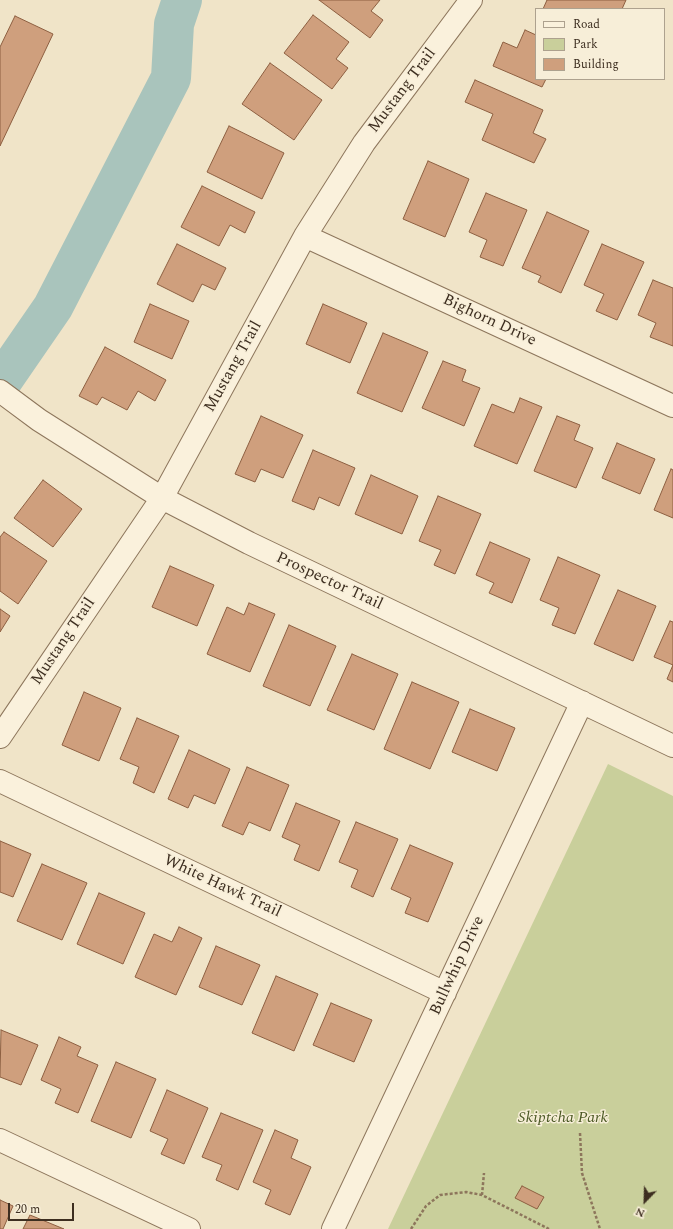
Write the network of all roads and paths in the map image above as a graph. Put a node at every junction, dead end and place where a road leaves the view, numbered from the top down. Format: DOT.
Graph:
graph roads {
  1 [pos="471,0"];
  2 [pos="305,236"];
  3 [pos="0,392"];
  4 [pos="673,406"];
  5 [pos="162,498"];
  6 [pos="582,702"];
  7 [pos="0,737"];
  8 [pos="673,746"];
  9 [pos="0,780"];
  10 [pos="445,993"];
  11 [pos="580,1133"];
  12 [pos="0,1140"];
  13 [pos="484,1173"];
  14 [pos="482,1195"];
  15 [pos="189,1229"];
  16 [pos="333,1229"];
  17 [pos="411,1229"];
  18 [pos="549,1229"];
  19 [pos="600,1229"];
  1 -- 2 [label="street, Mustang Trail"];
  2 -- 4 [label="street, Bighorn Drive"];
  2 -- 5 [label="street, Mustang Trail"];
  3 -- 5 [label="street, Prospector Trail"];
  5 -- 6 [label="street, Prospector Trail"];
  5 -- 7 [label="street, Mustang Trail"];
  6 -- 8 [label="street, Prospector Trail"];
  6 -- 10 [label="street, Bullwhip Drive"];
  9 -- 10 [label="street, White Hawk Trail"];
  10 -- 16 [label="street, Bullwhip Drive"];
  11 -- 19 [label="path"];
  12 -- 15 [label="street"];
  13 -- 14 [label="path"];
  14 -- 17 [label="path"];
  14 -- 18 [label="path"];
}
